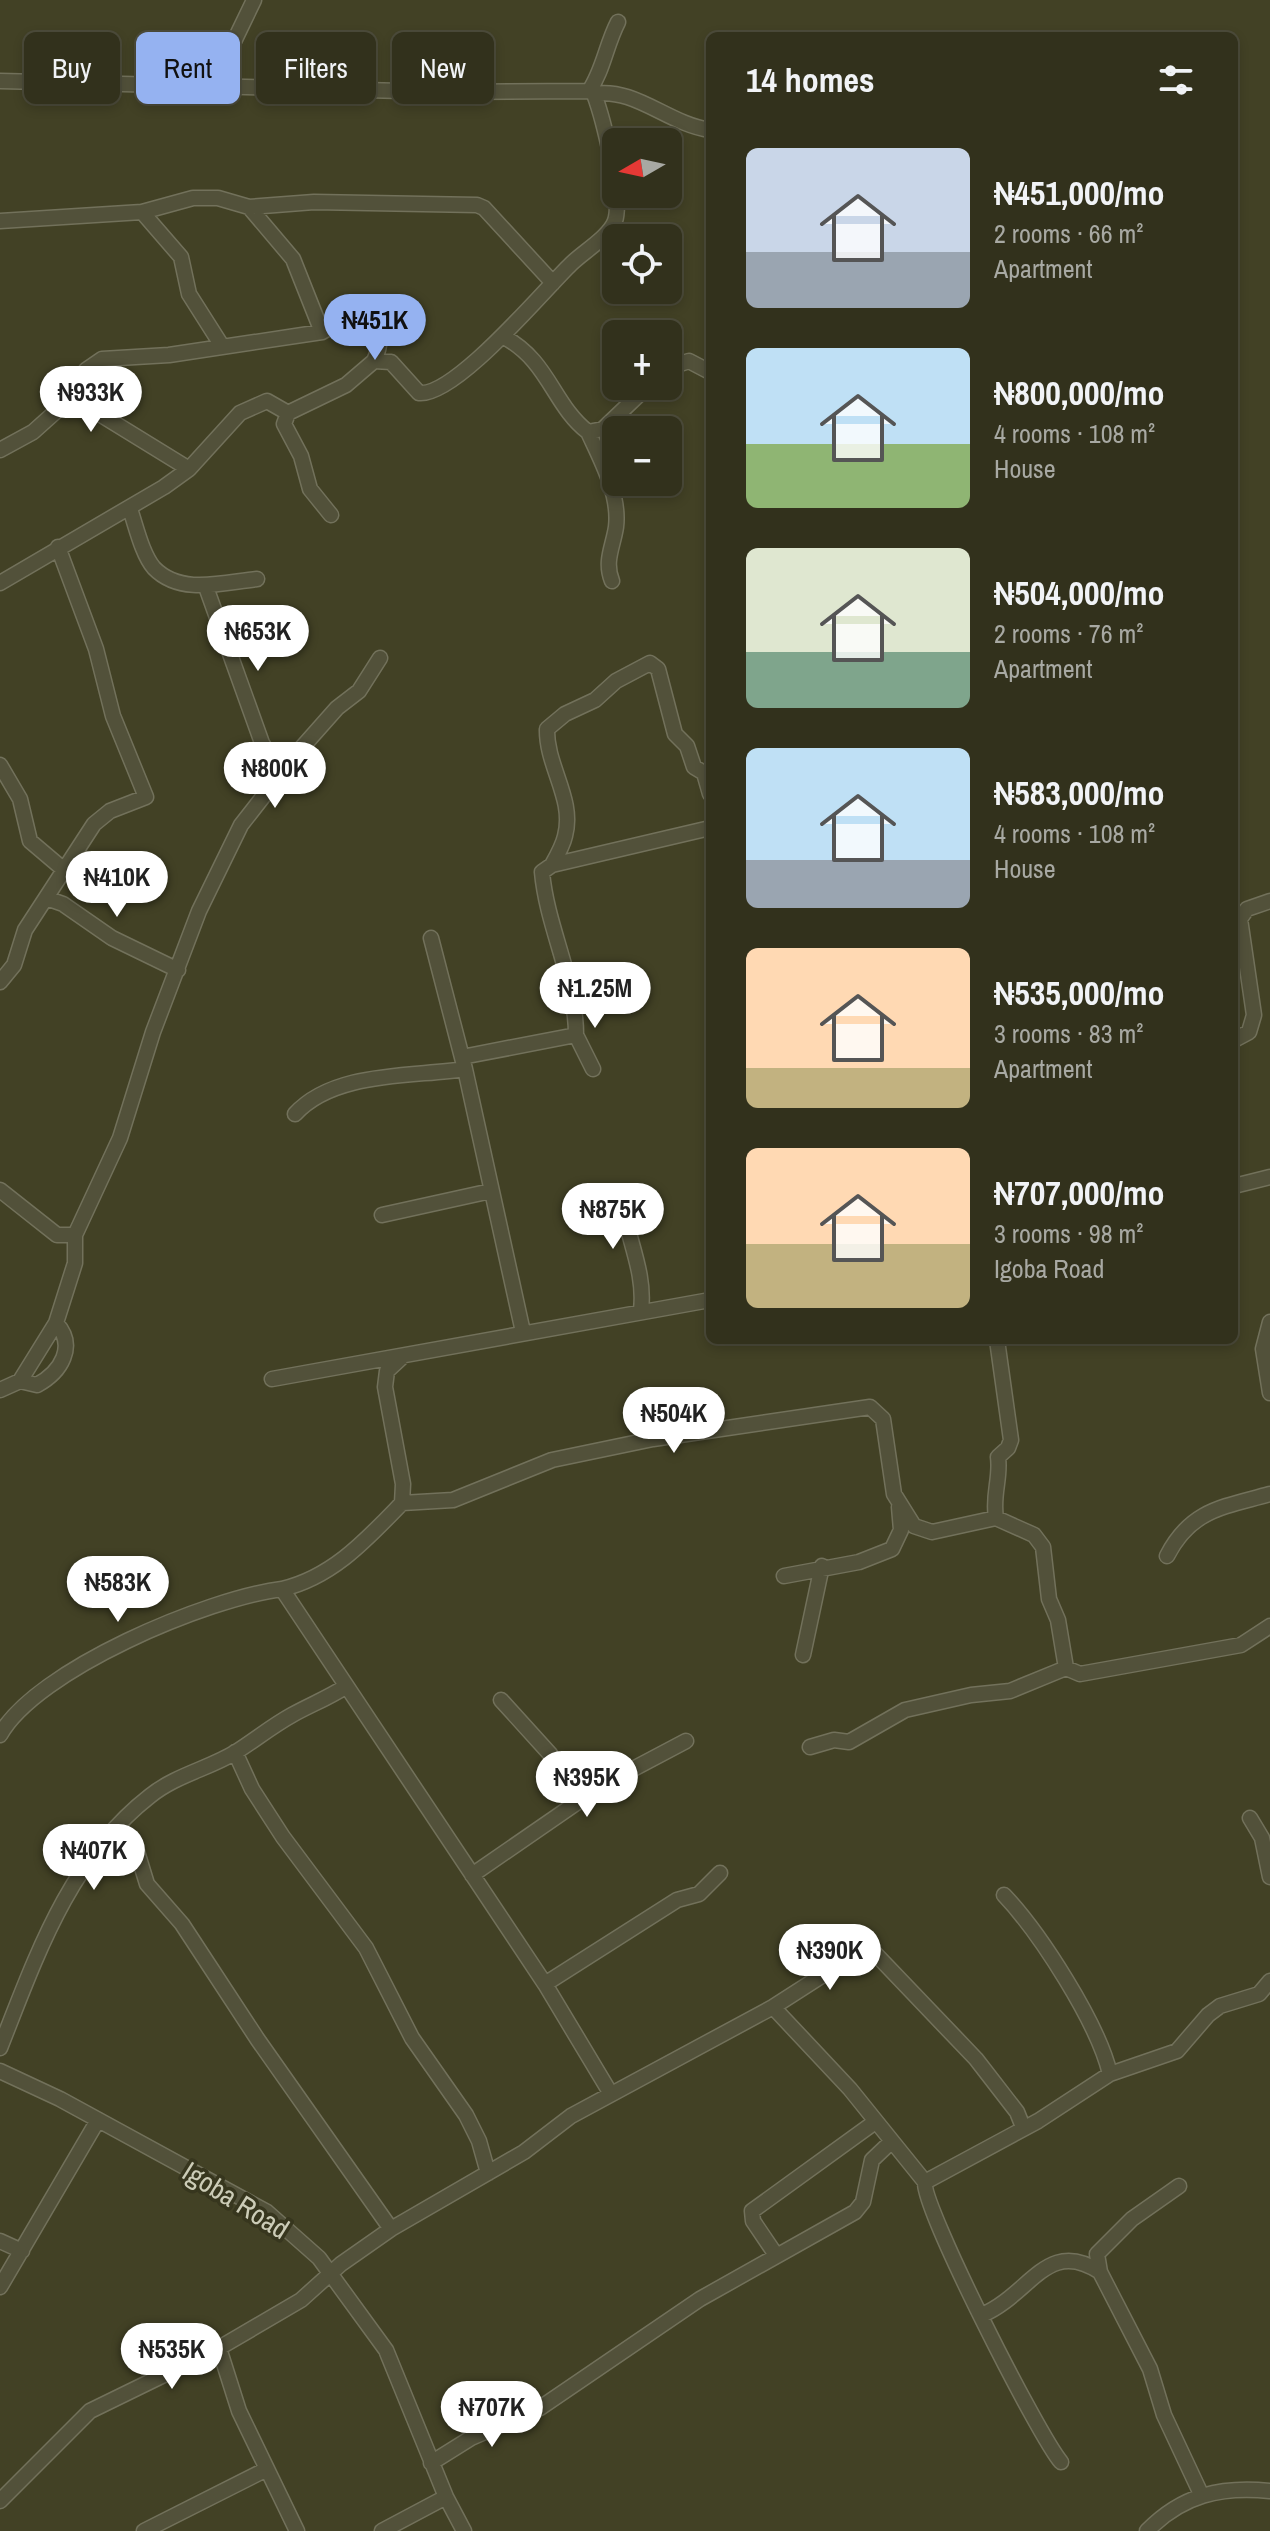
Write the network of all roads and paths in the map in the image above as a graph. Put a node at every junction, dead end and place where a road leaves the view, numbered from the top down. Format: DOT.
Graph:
graph roads {
  1 [pos="254,0"];
  2 [pos="618,22"];
  3 [pos="239,32"];
  4 [pos="0,81"];
  5 [pos="136,85"];
  6 [pos="240,87"];
  7 [pos="591,92"];
  8 [pos="706,129"];
  9 [pos="249,207"];
  10 [pos="142,212"];
  11 [pos="0,221"];
  12 [pos="553,283"];
  13 [pos="322,332"];
  14 [pos="381,334"];
  15 [pos="504,337"];
  16 [pos="222,346"];
  17 [pos="374,361"];
  18 [pos="682,363"];
  19 [pos="706,370"];
  20 [pos="403,371"];
  21 [pos="72,397"];
  22 [pos="633,400"];
  23 [pos="288,413"];
  24 [pos="588,432"];
  25 [pos="0,450"];
  26 [pos="189,469"];
  27 [pos="130,509"];
  28 [pos="331,515"];
  29 [pos="58,547"];
  30 [pos="257,579"];
  31 [pos="612,581"];
  32 [pos="0,583"];
  33 [pos="206,587"];
  34 [pos="380,658"];
  35 [pos="0,765"];
  36 [pos="279,773"];
  37 [pos="706,780"];
  38 [pos="706,830"];
  39 [pos="552,865"];
  40 [pos="63,869"];
  41 [pos="46,898"];
  42 [pos="1270,901"];
  43 [pos="431,938"];
  44 [pos="178,970"];
  45 [pos="0,982"];
  46 [pos="576,1035"];
  47 [pos="1238,1037"];
  48 [pos="463,1063"];
  49 [pos="593,1069"];
  50 [pos="295,1114"];
  51 [pos="1270,1177"];
  52 [pos="1238,1185"];
  53 [pos="0,1190"];
  54 [pos="491,1191"];
  55 [pos="621,1192"];
  56 [pos="382,1215"];
  57 [pos="57,1235"];
  58 [pos="75,1235"];
  59 [pos="75,1255"];
  60 [pos="706,1301"];
  61 [pos="641,1310"];
  62 [pos="1270,1322"];
  63 [pos="56,1323"];
  64 [pos="523,1332"];
  65 [pos="998,1344"];
  66 [pos="401,1358"];
  67 [pos="272,1379"];
  68 [pos="20,1381"];
  69 [pos="1,1388"];
  70 [pos="1270,1393"];
  71 [pos="1270,1494"];
  72 [pos="402,1503"];
  73 [pos="899,1507"];
  74 [pos="996,1518"];
  75 [pos="1167,1556"];
  76 [pos="822,1566"];
  77 [pos="784,1576"];
  78 [pos="282,1589"];
  79 [pos="1270,1626"];
  80 [pos="803,1655"];
  81 [pos="1066,1668"];
  82 [pos="345,1687"];
  83 [pos="501,1700"];
  84 [pos="0,1735"];
  85 [pos="686,1741"];
  86 [pos="810,1747"];
  87 [pos="235,1752"];
  88 [pos="579,1801"];
  89 [pos="1250,1818"];
  90 [pos="115,1829"];
  91 [pos="720,1873"];
  92 [pos="472,1875"];
  93 [pos="1270,1877"];
  94 [pos="1004,1895"];
  95 [pos="1270,1981"];
  96 [pos="545,1984"];
  97 [pos="773,2007"];
  98 [pos="0,2048"];
  99 [pos="0,2071"];
  100 [pos="1110,2074"];
  101 [pos="611,2094"];
  102 [pos="98,2120"];
  103 [pos="875,2122"];
  104 [pos="1023,2127"];
  105 [pos="892,2141"];
  106 [pos="488,2173"];
  107 [pos="925,2182"];
  108 [pos="1179,2186"];
  109 [pos="391,2229"];
  110 [pos="0,2241"];
  111 [pos="22,2251"];
  112 [pos="776,2255"];
  113 [pos="1100,2272"];
  114 [pos="333,2273"];
  115 [pos="0,2287"];
  116 [pos="982,2315"];
  117 [pos="219,2348"];
  118 [pos="1061,2462"];
  119 [pos="431,2463"];
  120 [pos="265,2470"];
  121 [pos="1270,2491"];
  122 [pos="1201,2494"];
  123 [pos="446,2497"];
  124 [pos="0,2501"];
  125 [pos="144,2531"];
  126 [pos="297,2531"];
  127 [pos="382,2531"];
  128 [pos="464,2531"];
  129 [pos="1147,2531"];
  1 -- 3 [label="street"];
  2 -- 7 [label="street"];
  4 -- 5 [label="street"];
  6 -- 7 [label="street"];
  7 -- 8 [label="street"];
  7 -- 12 [label="street"];
  9 -- 10 [label="street"];
  9 -- 12 [label="street"];
  9 -- 13 [label="street"];
  10 -- 11 [label="street"];
  10 -- 16 [label="street"];
  12 -- 15 [label="street"];
  13 -- 14 [label="street"];
  13 -- 16 [label="street"];
  14 -- 17 [label="street"];
  14 -- 20 [label="street"];
  15 -- 20 [label="street"];
  15 -- 24 [label="street"];
  16 -- 21 [label="street"];
  17 -- 20 [label="street"];
  17 -- 23 [label="street"];
  18 -- 19 [label="street"];
  21 -- 25 [label="street"];
  21 -- 26 [label="street"];
  22 -- 24 [label="street"];
  23 -- 26 [label="street"];
  23 -- 28 [label="street"];
  24 -- 31 [label="street"];
  26 -- 27 [label="street"];
  27 -- 29 [label="street"];
  27 -- 33 [label="street"];
  29 -- 32 [label="street"];
  29 -- 40 [label="street"];
  30 -- 33 [label="street"];
  33 -- 36 [label="street"];
  34 -- 36 [label="street"];
  35 -- 40 [label="street"];
  36 -- 44 [label="street"];
  37 -- 39 [label="street"];
  38 -- 39 [label="street"];
  39 -- 46 [label="street"];
  40 -- 41 [label="street"];
  41 -- 44 [label="street"];
  41 -- 45 [label="street"];
  42 -- 47 [label="street"];
  43 -- 48 [label="street"];
  44 -- 58 [label="street"];
  46 -- 48 [label="street"];
  46 -- 49 [label="street"];
  48 -- 50 [label="street"];
  48 -- 54 [label="street"];
  51 -- 52 [label="street"];
  53 -- 57 [label="street"];
  54 -- 56 [label="street"];
  54 -- 64 [label="street"];
  55 -- 61 [label="street"];
  57 -- 58 [label="street"];
  57 -- 59 [label="street"];
  58 -- 59 [label="street"];
  59 -- 63 [label="street"];
  60 -- 61 [label="street"];
  61 -- 64 [label="street"];
  62 -- 70 [label="street"];
  63 -- 68 [label="street"];
  63 -- 68 [label="street"];
  64 -- 66 [label="street"];
  65 -- 74 [label="street"];
  66 -- 67 [label="street"];
  66 -- 72 [label="street"];
  68 -- 69 [label="street"];
  71 -- 75 [label="street"];
  72 -- 73 [label="street"];
  72 -- 78 [label="street"];
  73 -- 74 [label="street"];
  73 -- 76 [label="street"];
  74 -- 81 [label="street"];
  76 -- 77 [label="street"];
  76 -- 80 [label="street"];
  78 -- 82 [label="street"];
  78 -- 84 [label="street"];
  79 -- 81 [label="street"];
  81 -- 86 [label="street"];
  82 -- 87 [label="street"];
  82 -- 92 [label="street"];
  83 -- 88 [label="street"];
  85 -- 88 [label="street"];
  87 -- 90 [label="street"];
  87 -- 106 [label="street"];
  88 -- 92 [label="street"];
  89 -- 93 [label="street"];
  90 -- 98 [label="street"];
  90 -- 109 [label="street"];
  91 -- 96 [label="street"];
  92 -- 96 [label="street"];
  94 -- 100 [label="street"];
  95 -- 100 [label="street"];
  96 -- 101 [label="street"];
  97 -- 101 [label="street"];
  97 -- 103 [label="street"];
  97 -- 104 [label="street"];
  99 -- 102 [label="street, Igoba Road"];
  100 -- 104 [label="street"];
  101 -- 106 [label="street"];
  102 -- 111 [label="street"];
  102 -- 114 [label="street, Igoba Road"];
  103 -- 105 [label="street"];
  103 -- 112 [label="street"];
  104 -- 107 [label="street"];
  105 -- 107 [label="street"];
  105 -- 112 [label="street"];
  106 -- 109 [label="street"];
  107 -- 116 [label="street"];
  108 -- 113 [label="street"];
  109 -- 114 [label="street"];
  110 -- 111 [label="street"];
  111 -- 115 [label="street"];
  112 -- 119 [label="street"];
  113 -- 116 [label="street"];
  113 -- 122 [label="street"];
  114 -- 117 [label="street"];
  114 -- 119 [label="street, Igoba Road"];
  116 -- 118 [label="street"];
  117 -- 120 [label="street"];
  117 -- 124 [label="street"];
  119 -- 123 [label="street, Igoba Road"];
  120 -- 125 [label="street"];
  120 -- 126 [label="street"];
  121 -- 122 [label="street"];
  122 -- 129 [label="street"];
  123 -- 127 [label="street"];
  123 -- 128 [label="street, Igoba Road"];
}
